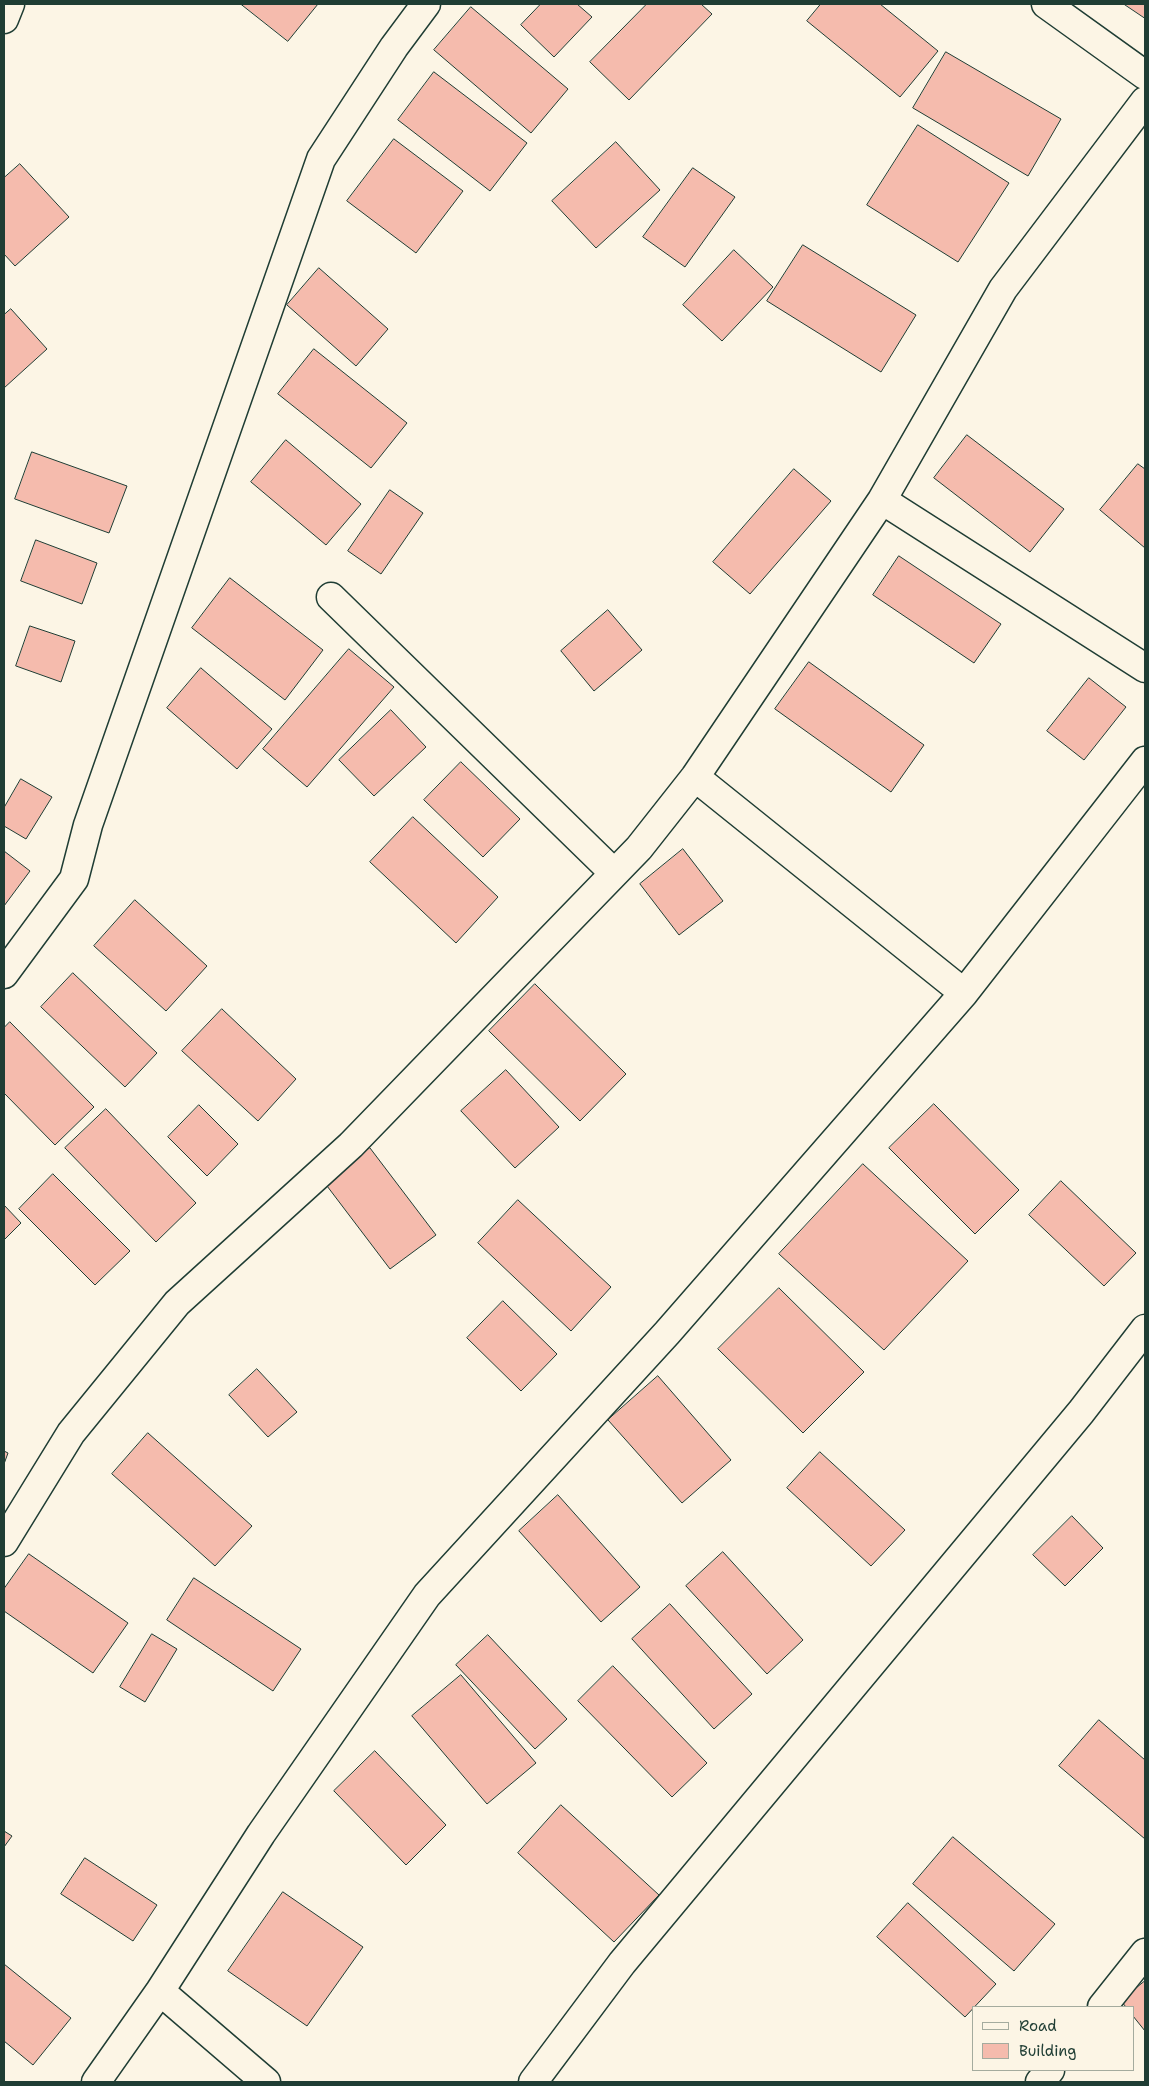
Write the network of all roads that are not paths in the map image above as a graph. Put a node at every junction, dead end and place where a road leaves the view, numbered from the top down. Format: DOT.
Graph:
graph roads {
  1 [pos="10,4"];
  2 [pos="426,4"];
  3 [pos="1046,4"];
  4 [pos="4,19"];
  5 [pos="1145,75"];
  6 [pos="1145,101"];
  7 [pos="882,500"];
  8 [pos="331,597"];
  9 [pos="1145,668"];
  10 [pos="1145,761"];
  11 [pos="695,777"];
  12 [pos="614,873"];
  13 [pos="4,974"];
  14 [pos="964,993"];
  15 [pos="1145,1329"];
  16 [pos="4,1542"];
  17 [pos="1145,1953"];
  18 [pos="160,1991"];
  19 [pos="1103,2006"];
  20 [pos="1049,2071"];
  21 [pos="96,2082"];
  22 [pos="266,2082"];
  23 [pos="533,2082"];
  24 [pos="1040,2082"];
  1 -- 4 [label="street"];
  2 -- 13 [label="street"];
  3 -- 5 [label="street"];
  6 -- 7 [label="street"];
  7 -- 9 [label="street"];
  7 -- 11 [label="street"];
  8 -- 12 [label="street"];
  10 -- 14 [label="street"];
  11 -- 12 [label="street"];
  11 -- 14 [label="street"];
  12 -- 16 [label="street"];
  14 -- 18 [label="street"];
  15 -- 23 [label="street"];
  17 -- 19 [label="street"];
  18 -- 21 [label="street"];
  18 -- 22 [label="street"];
  20 -- 24 [label="street"];
}
